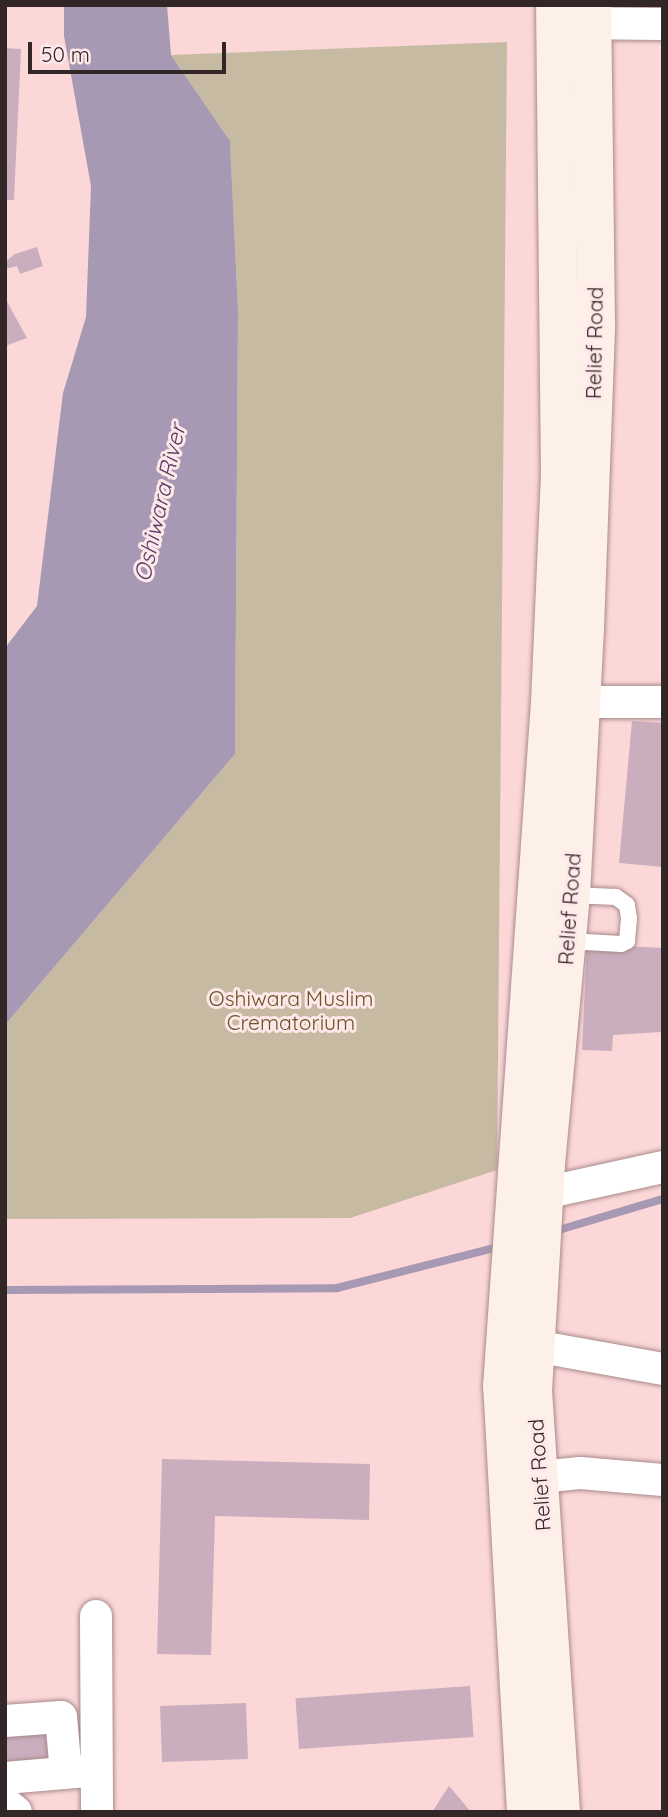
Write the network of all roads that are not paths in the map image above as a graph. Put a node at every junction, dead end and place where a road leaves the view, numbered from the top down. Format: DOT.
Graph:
graph roads {
  1 [pos="573,14"];
  2 [pos="663,24"];
  3 [pos="581,702"];
  4 [pos="663,702"];
  5 [pos="557,847"];
  6 [pos="571,895"];
  7 [pos="568,941"];
  8 [pos="663,1167"];
  9 [pos="531,1204"];
  10 [pos="521,1326"];
  11 [pos="663,1369"];
  12 [pos="539,1477"];
  13 [pos="663,1480"];
  14 [pos="96,1616"];
  15 [pos="5,1721"];
  16 [pos="97,1770"];
  17 [pos="66,1773"];
  18 [pos="5,1779"];
  19 [pos="5,1803"];
  20 [pos="16,1812"];
  21 [pos="97,1812"];
  22 [pos="526,1812"];
  23 [pos="561,1812"];
  1 -- 2 [label="street"];
  1 -- 3 [label="street, Relief Road"];
  1 -- 5 [label="street, Relief Road"];
  3 -- 4 [label="street"];
  3 -- 5 [label="street, Relief Road"];
  5 -- 6 [label="street, Relief Road"];
  5 -- 9 [label="street, Relief Road"];
  6 -- 7 [label="street, Relief Road"];
  6 -- 7 [label="lane"];
  7 -- 9 [label="street, Relief Road"];
  8 -- 9 [label="street"];
  9 -- 10 [label="street, Relief Road"];
  10 -- 11 [label="street"];
  10 -- 12 [label="street, Relief Road"];
  10 -- 22 [label="street, Relief Road"];
  12 -- 13 [label="street"];
  12 -- 23 [label="street, Relief Road"];
  14 -- 16 [label="street"];
  15 -- 17 [label="street"];
  16 -- 17 [label="street"];
  16 -- 21 [label="street"];
  17 -- 18 [label="street"];
  19 -- 20 [label="street"];
}
